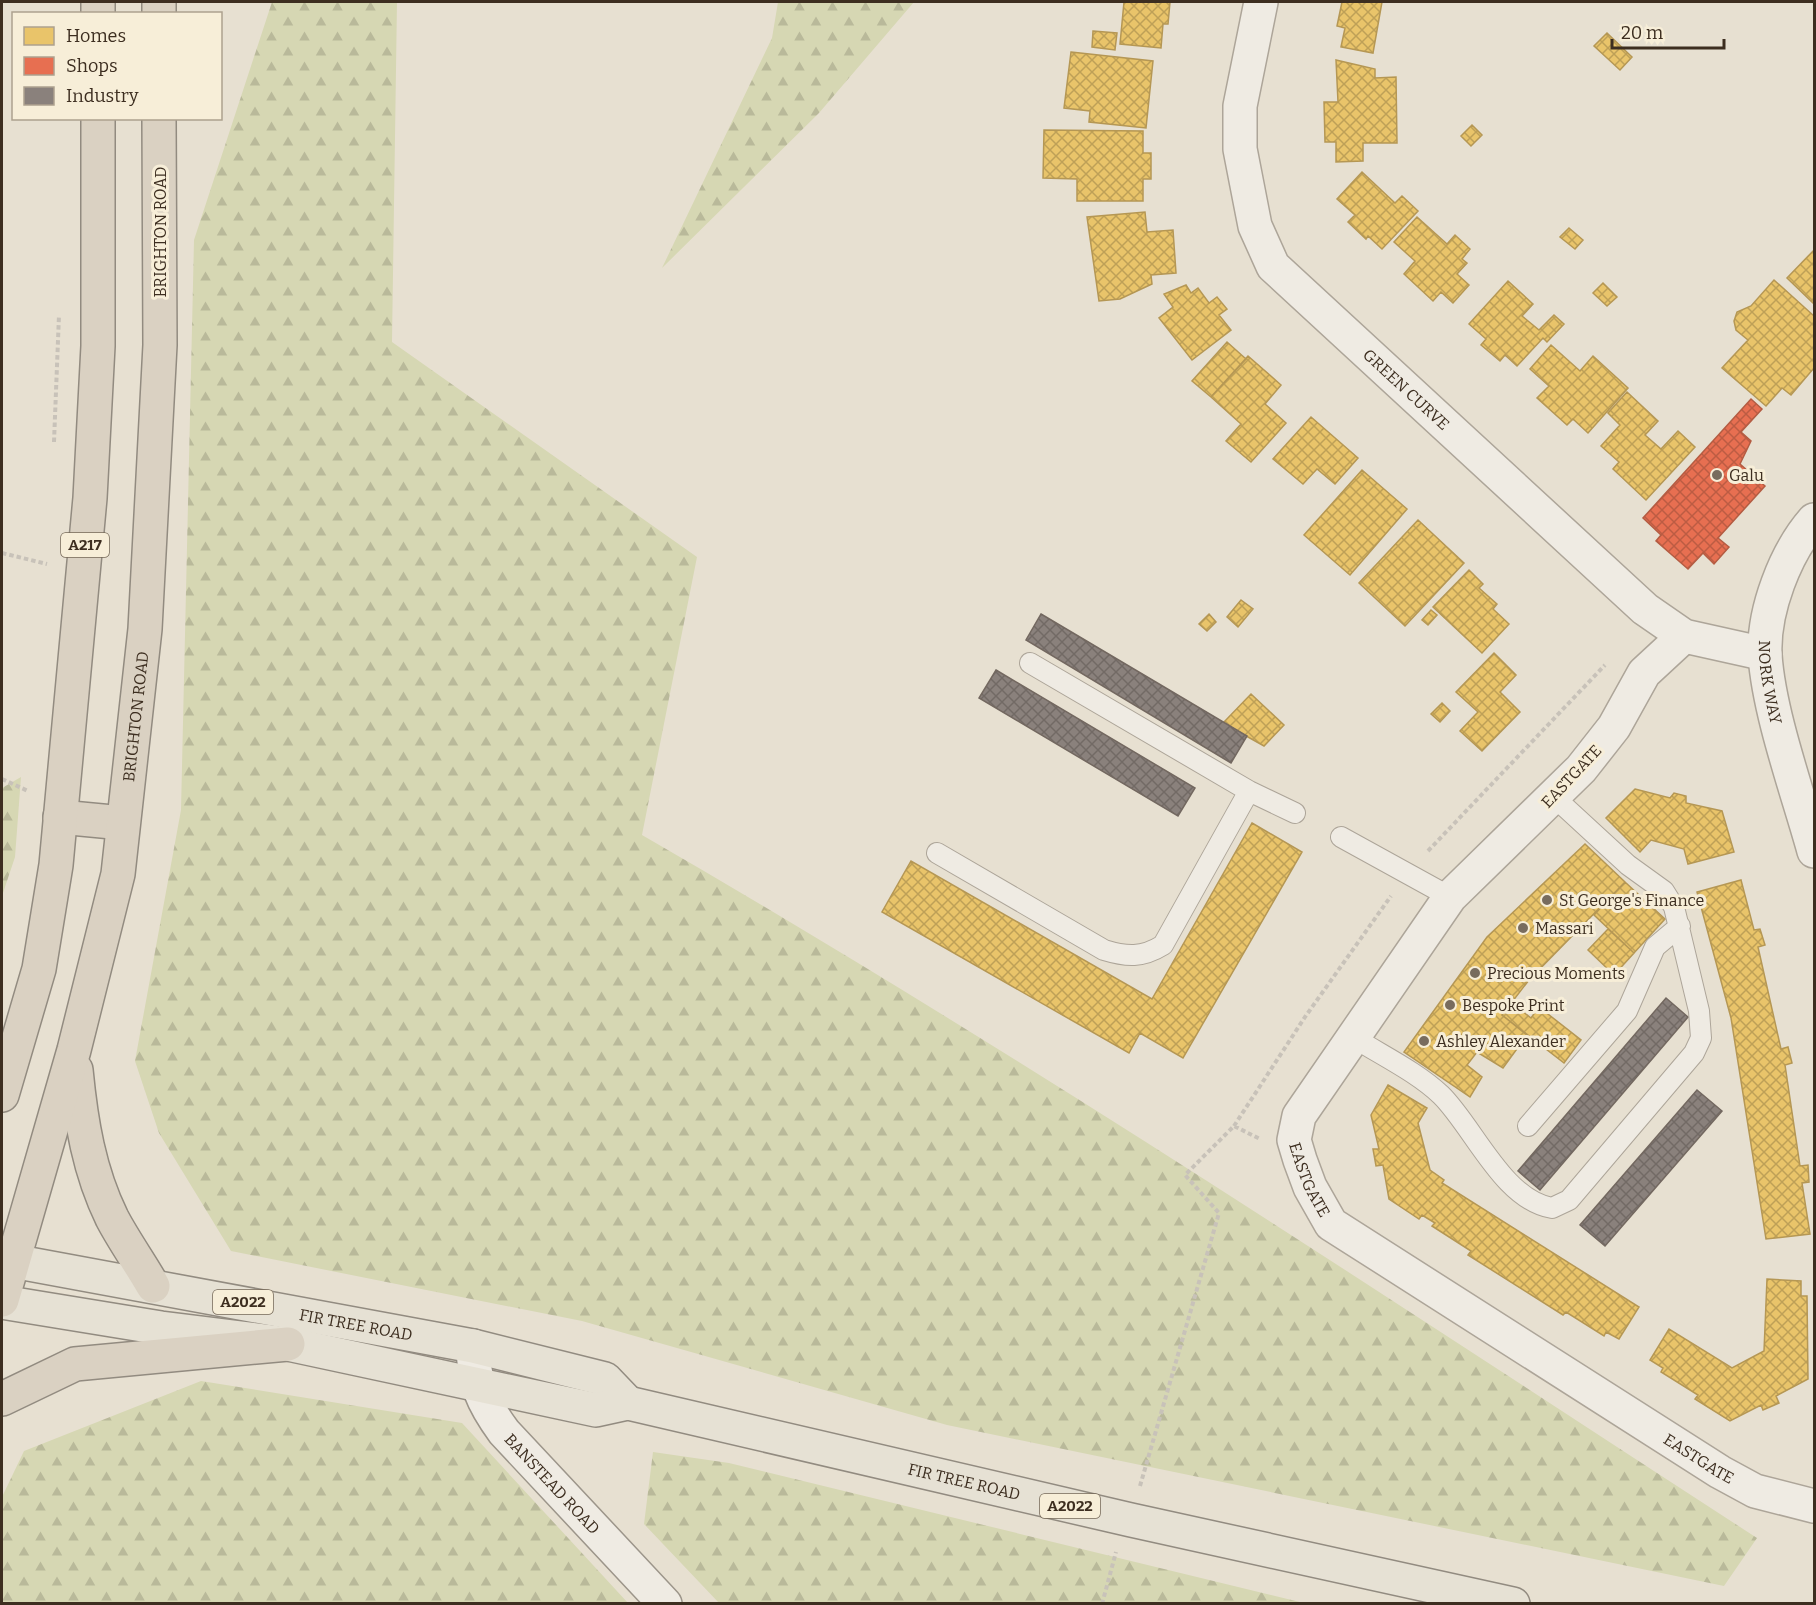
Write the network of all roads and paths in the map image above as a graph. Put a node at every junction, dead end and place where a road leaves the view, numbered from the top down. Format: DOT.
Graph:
graph roads {
  1 [pos="1261,2"];
  2 [pos="98,120"];
  3 [pos="159,120"];
  4 [pos="59,307"];
  5 [pos="54,447"];
  6 [pos="1815,520"];
  7 [pos="2,553"];
  8 [pos="49,553"];
  9 [pos="48,564"];
  10 [pos="48,576"];
  11 [pos="1684,636"];
  12 [pos="1765,654"];
  13 [pos="1030,663"];
  14 [pos="2,779"];
  15 [pos="1249,791"];
  16 [pos="1553,796"];
  17 [pos="49,806"];
  18 [pos="1295,813"];
  19 [pos="123,823"];
  20 [pos="1812,833"];
  21 [pos="1341,837"];
  22 [pos="937,853"];
  23 [pos="1450,897"];
  24 [pos="1680,926"];
  25 [pos="1353,1037"];
  26 [pos="74,1050"];
  27 [pos="4,1084"];
  28 [pos="1528,1126"];
  29 [pos="1300,1160"];
  30 [pos="7,1260"];
  31 [pos="153,1286"];
  32 [pos="2,1301"];
  33 [pos="288,1344"];
  34 [pos="473,1346"];
  35 [pos="476,1384"];
  36 [pos="2,1400"];
  37 [pos="628,1403"];
  38 [pos="1815,1506"];
  39 [pos="1131,1520"];
  40 [pos="665,1604"];
  41 [pos="1102,1604"];
  42 [pos="1513,1604"];
  1 -- 11 [label="street, GREEN CURVE"];
  2 -- 17 [label="highway, A217"];
  3 -- 19 [label="highway, BRIGHTON ROAD"];
  4 -- 5 [label="path"];
  6 -- 12 [label="street, NORK WAY"];
  7 -- 9 [label="path"];
  8 -- 9 [label="path"];
  9 -- 10 [label="path"];
  11 -- 12 [label="street, GREEN CURVE"];
  11 -- 16 [label="street, EASTGATE"];
  12 -- 20 [label="street, NORK WAY"];
  13 -- 15 [label="lane"];
  14 -- 17 [label="path"];
  15 -- 18 [label="lane"];
  15 -- 22 [label="lane"];
  16 -- 23 [label="street, EASTGATE"];
  16 -- 24 [label="lane"];
  17 -- 19 [label="highway"];
  17 -- 27 [label="highway, A217"];
  19 -- 26 [label="highway, BRIGHTON ROAD"];
  21 -- 23 [label="lane"];
  23 -- 25 [label="street, EASTGATE"];
  24 -- 25 [label="lane"];
  24 -- 28 [label="lane"];
  25 -- 29 [label="street, EASTGATE"];
  26 -- 30 [label="highway, BRIGHTON ROAD"];
  26 -- 31 [label="highway"];
  29 -- 38 [label="street, EASTGATE"];
  29 -- 39 [label="path"];
  30 -- 31 [label="main road, FIR TREE ROAD / A2022"];
  30 -- 32 [label="highway, BRIGHTON ROAD"];
  31 -- 34 [label="main road, FIR TREE ROAD / A2022"];
  32 -- 33 [label="main road, FIR TREE ROAD / A2022"];
  33 -- 35 [label="main road, FIR TREE ROAD / A2022"];
  33 -- 36 [label="highway"];
  34 -- 35 [label="street, BANSTEAD ROAD"];
  34 -- 37 [label="main road, FIR TREE ROAD / A2022"];
  35 -- 37 [label="main road, FIR TREE ROAD / A2022"];
  35 -- 40 [label="street, BANSTEAD ROAD"];
  37 -- 39 [label="main road, FIR TREE ROAD / A2022"];
  39 -- 41 [label="path"];
  39 -- 42 [label="main road, FIR TREE ROAD / A2022"];
}
